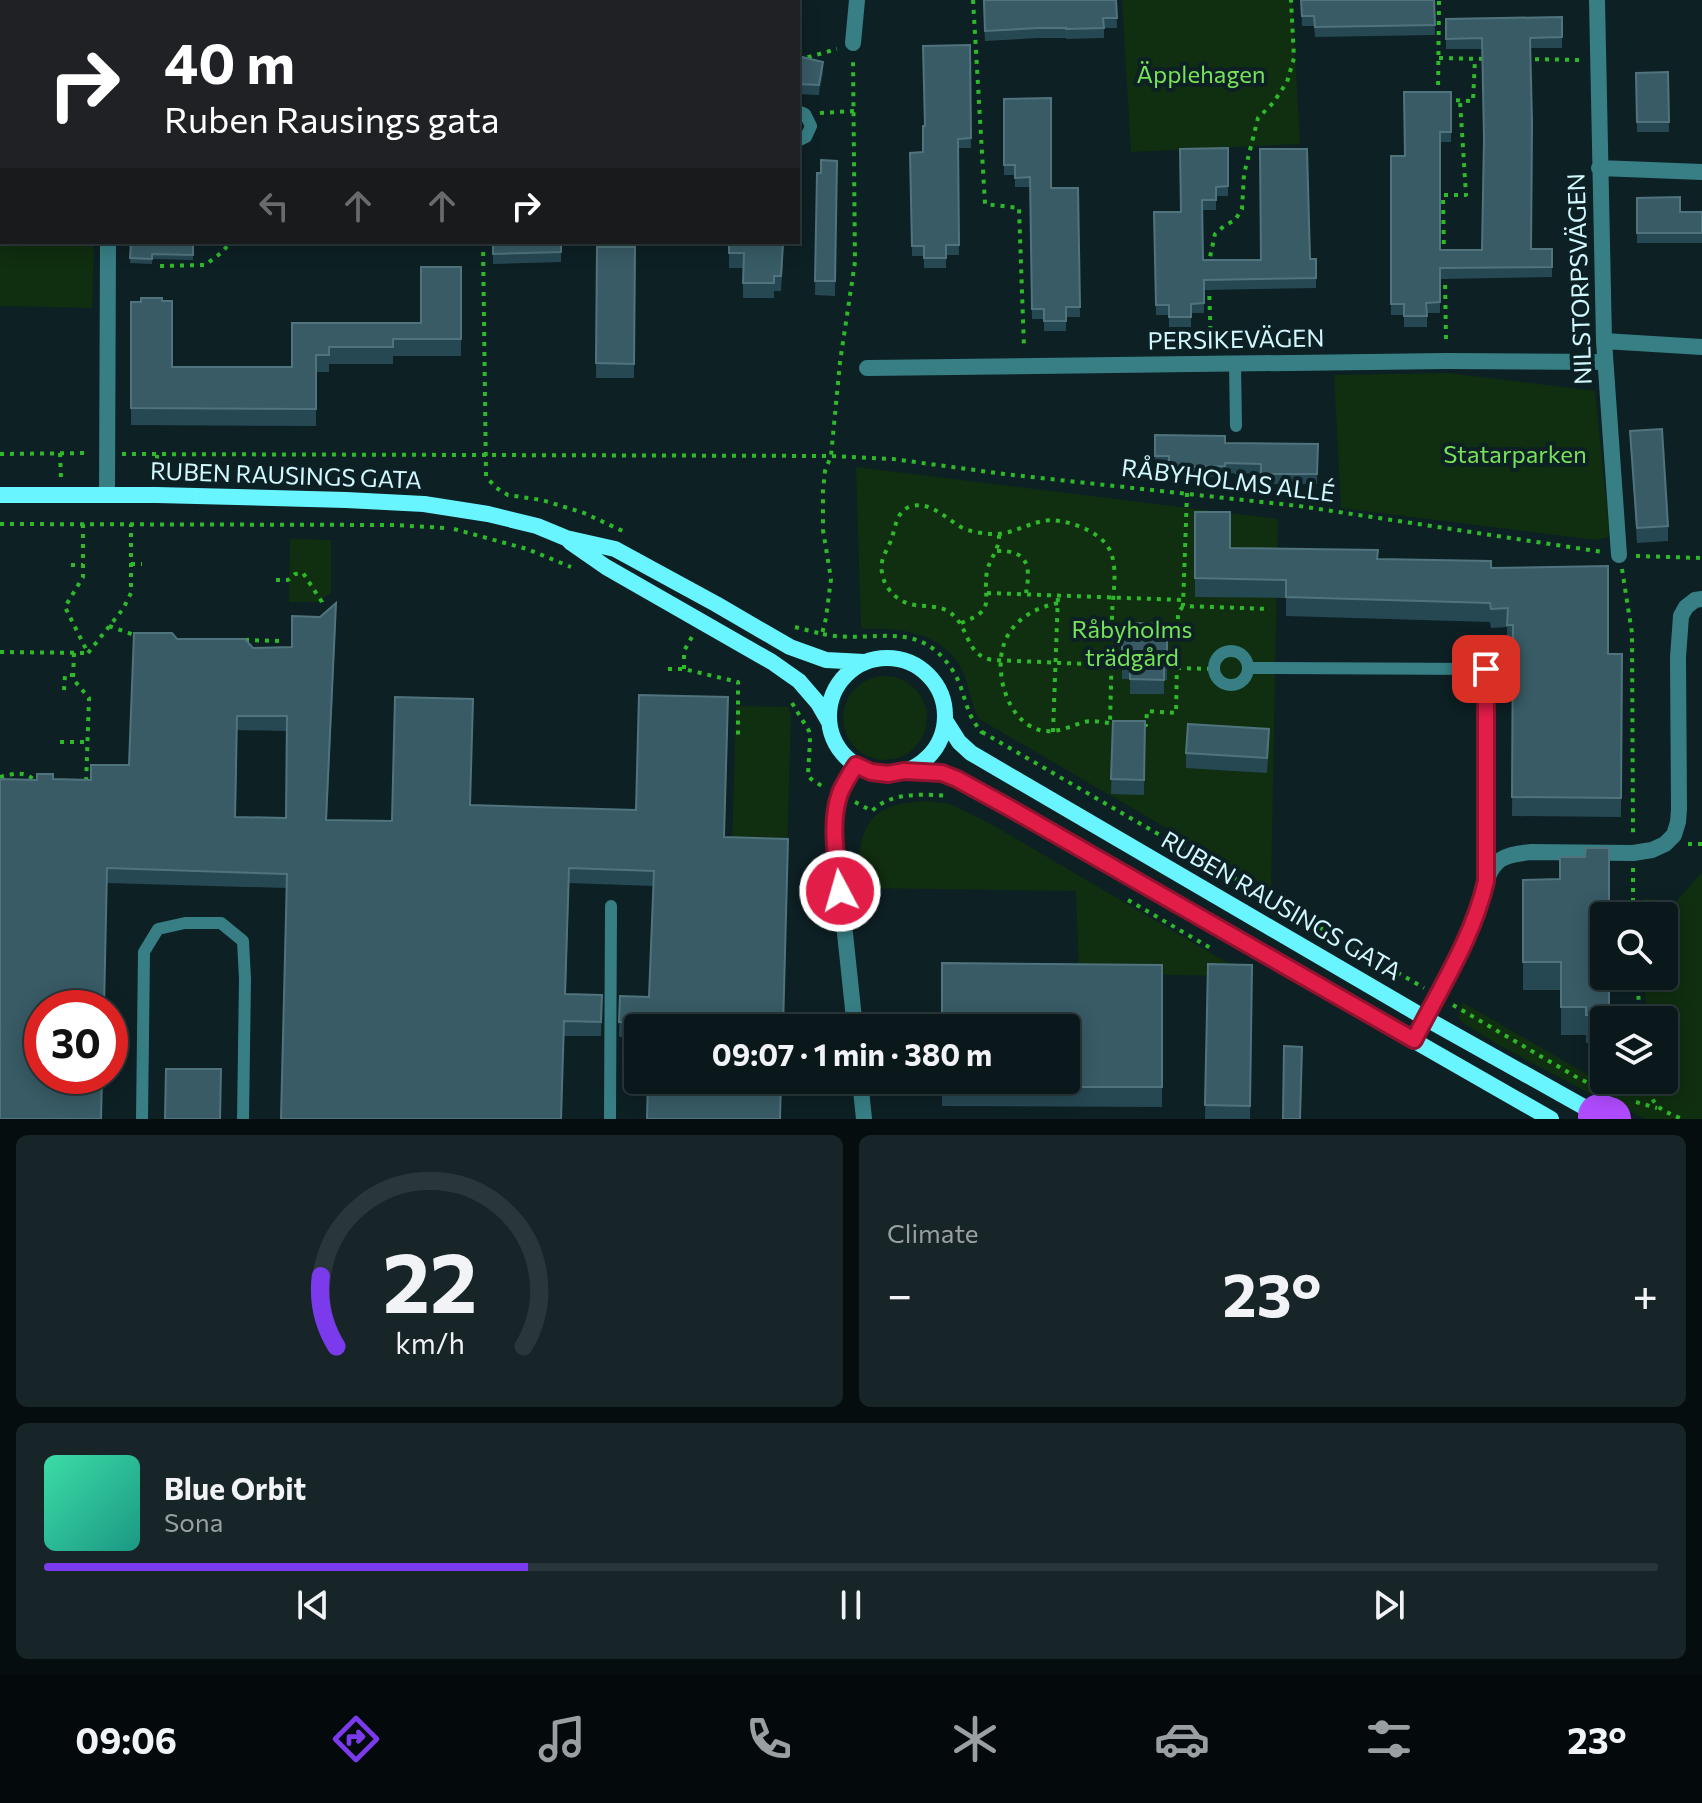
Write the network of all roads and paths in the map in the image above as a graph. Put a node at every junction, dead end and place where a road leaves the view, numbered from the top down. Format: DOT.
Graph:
graph roads {
  1 [pos="857,0"];
  2 [pos="973,0"];
  3 [pos="1291,0"];
  4 [pos="1439,0"];
  5 [pos="1597,0"];
  6 [pos="853,43"];
  7 [pos="1439,58"];
  8 [pos="1475,59"];
  9 [pos="1488,59"];
  10 [pos="1514,59"];
  11 [pos="800,60"];
  12 [pos="1598,60"];
  13 [pos="1460,101"];
  14 [pos="854,111"];
  15 [pos="802,113"];
  16 [pos="800,140"];
  17 [pos="1599,168"];
  18 [pos="1702,172"];
  19 [pos="108,244"];
  20 [pos="229,244"];
  21 [pos="483,244"];
  22 [pos="1444,256"];
  23 [pos="160,266"];
  24 [pos="1208,267"];
  25 [pos="1445,271"];
  26 [pos="1209,281"];
  27 [pos="1604,341"];
  28 [pos="1702,347"];
  29 [pos="1447,361"];
  30 [pos="1605,362"];
  31 [pos="1211,364"];
  32 [pos="1235,364"];
  33 [pos="1025,367"];
  34 [pos="867,368"];
  35 [pos="1236,426"];
  36 [pos="0,454"];
  37 [pos="108,454"];
  38 [pos="485,455"];
  39 [pos="831,456"];
  40 [pos="1187,493"];
  41 [pos="0,495"];
  42 [pos="107,495"];
  43 [pos="1238,499"];
  44 [pos="0,524"];
  45 [pos="83,524"];
  46 [pos="131,524"];
  47 [pos="999,534"];
  48 [pos="631,535"];
  49 [pos="566,538"];
  50 [pos="997,551"];
  51 [pos="1619,555"];
  52 [pos="1702,558"];
  53 [pos="131,564"];
  54 [pos="142,564"];
  55 [pos="71,565"];
  56 [pos="83,565"];
  57 [pos="578,569"];
  58 [pos="276,580"];
  59 [pos="987,593"];
  60 [pos="1025,594"];
  61 [pos="1058,595"];
  62 [pos="1112,597"];
  63 [pos="1702,599"];
  64 [pos="1058,603"];
  65 [pos="1183,603"];
  66 [pos="322,607"];
  67 [pos="1270,609"];
  68 [pos="960,623"];
  69 [pos="109,626"];
  70 [pos="793,626"];
  71 [pos="822,634"];
  72 [pos="702,638"];
  73 [pos="148,640"];
  74 [pos="236,640"];
  75 [pos="280,641"];
  76 [pos="0,652"];
  77 [pos="74,653"];
  78 [pos="88,653"];
  79 [pos="812,655"];
  80 [pos="1000,661"];
  81 [pos="864,662"];
  82 [pos="1056,663"];
  83 [pos="1111,665"];
  84 [pos="1177,668"];
  85 [pos="1249,668"];
  86 [pos="668,669"];
  87 [pos="684,669"];
  88 [pos="1214,669"];
  89 [pos="73,675"];
  90 [pos="799,681"];
  91 [pos="64,690"];
  92 [pos="945,720"];
  93 [pos="829,722"];
  94 [pos="1110,723"];
  95 [pos="1122,723"];
  96 [pos="1134,724"];
  97 [pos="982,732"];
  98 [pos="1053,732"];
  99 [pos="738,738"];
  100 [pos="60,742"];
  101 [pos="87,742"];
  102 [pos="971,753"];
  103 [pos="856,765"];
  104 [pos="904,771"];
  105 [pos="0,777"];
  106 [pos="957,779"];
  107 [pos="38,785"];
  108 [pos="86,792"];
  109 [pos="840,794"];
  110 [pos="948,796"];
  111 [pos="958,799"];
  112 [pos="1633,853"];
  113 [pos="1486,881"];
  114 [pos="1127,899"];
  115 [pos="1633,902"];
  116 [pos="611,906"];
  117 [pos="1223,955"];
  118 [pos="1437,995"];
  119 [pos="854,1014"];
  120 [pos="1425,1018"];
  121 [pos="1414,1040"];
  122 [pos="861,1094"];
  123 [pos="1650,1094"];
  124 [pos="1657,1108"];
  125 [pos="1610,1109"];
  126 [pos="142,1119"];
  127 [pos="243,1119"];
  128 [pos="610,1119"];
  129 [pos="864,1119"];
  130 [pos="1551,1119"];
  131 [pos="1682,1119"];
  1 -- 6 [label="street"];
  2 -- 33 [label="path"];
  3 -- 24 [label="path"];
  4 -- 7 [label="path"];
  5 -- 12 [label="street, NILSTORPSVÄGEN"];
  6 -- 11 [label="path"];
  6 -- 14 [label="path"];
  7 -- 8 [label="path"];
  7 -- 13 [label="path"];
  8 -- 9 [label="path"];
  8 -- 13 [label="path"];
  10 -- 12 [label="path"];
  12 -- 17 [label="street, NILSTORPSVÄGEN"];
  13 -- 22 [label="path"];
  14 -- 15 [label="path"];
  14 -- 39 [label="path"];
  15 -- 16 [label="lane"];
  17 -- 18 [label="street"];
  17 -- 27 [label="street, NILSTORPSVÄGEN"];
  19 -- 37 [label="street"];
  20 -- 23 [label="path"];
  21 -- 38 [label="path"];
  25 -- 29 [label="path"];
  26 -- 31 [label="path"];
  27 -- 28 [label="street"];
  27 -- 30 [label="street, NILSTORPSVÄGEN"];
  29 -- 30 [label="street, PERSIKEVÄGEN"];
  29 -- 32 [label="street, PERSIKEVÄGEN"];
  30 -- 51 [label="street, NILSTORPSVÄGEN"];
  31 -- 32 [label="street, PERSIKEVÄGEN"];
  31 -- 33 [label="street, PERSIKEVÄGEN"];
  32 -- 35 [label="lane"];
  33 -- 34 [label="street, PERSIKEVÄGEN"];
  35 -- 43 [label="path"];
  36 -- 37 [label="path, RÅBYHOLMS ALLÉ"];
  37 -- 38 [label="path, RÅBYHOLMS ALLÉ"];
  37 -- 42 [label="street"];
  38 -- 39 [label="path, RÅBYHOLMS ALLÉ"];
  38 -- 48 [label="path"];
  39 -- 40 [label="path, RÅBYHOLMS ALLÉ"];
  39 -- 71 [label="path"];
  40 -- 43 [label="path, RÅBYHOLMS ALLÉ"];
  40 -- 65 [label="path"];
  41 -- 42 [label="main road, RUBEN RAUSINGS GATA"];
  42 -- 49 [label="main road, RUBEN RAUSINGS GATA"];
  43 -- 51 [label="path, RÅBYHOLMS ALLÉ"];
  44 -- 45 [label="path"];
  45 -- 46 [label="path"];
  45 -- 56 [label="path"];
  46 -- 53 [label="path"];
  46 -- 57 [label="path"];
  47 -- 50 [label="path"];
  47 -- 62 [label="path"];
  47 -- 68 [label="path"];
  49 -- 79 [label="main road, RUBEN RAUSINGS GATA"];
  49 -- 90 [label="main road, RUBEN RAUSINGS GATA"];
  50 -- 59 [label="path"];
  50 -- 60 [label="path"];
  51 -- 52 [label="path, RÅBYHOLMS ALLÉ"];
  51 -- 112 [label="path"];
  53 -- 54 [label="path"];
  53 -- 69 [label="path"];
  55 -- 56 [label="path"];
  56 -- 78 [label="path"];
  58 -- 66 [label="path"];
  59 -- 60 [label="path"];
  59 -- 68 [label="path"];
  60 -- 61 [label="path"];
  61 -- 62 [label="path"];
  61 -- 64 [label="path"];
  62 -- 65 [label="path"];
  62 -- 83 [label="path"];
  63 -- 112 [label="street"];
  64 -- 80 [label="path"];
  64 -- 82 [label="path"];
  65 -- 67 [label="path"];
  65 -- 84 [label="path"];
  68 -- 80 [label="path"];
  69 -- 73 [label="path"];
  69 -- 78 [label="path"];
  70 -- 71 [label="path"];
  71 -- 79 [label="path"];
  71 -- 97 [label="path"];
  72 -- 87 [label="path"];
  74 -- 75 [label="path"];
  76 -- 77 [label="path"];
  77 -- 78 [label="path"];
  77 -- 89 [label="path"];
  79 -- 81 [label="main road, RUBEN RAUSINGS GATA"];
  80 -- 82 [label="path"];
  80 -- 98 [label="path"];
  81 -- 92 [label="main road, RUBEN RAUSINGS GATA"];
  81 -- 93 [label="main road"];
  82 -- 83 [label="path"];
  82 -- 98 [label="path"];
  83 -- 94 [label="path"];
  84 -- 88 [label="path"];
  84 -- 96 [label="path"];
  85 -- 88 [label="lane"];
  85 -- 88 [label="lane"];
  85 -- 113 [label="lane"];
  86 -- 87 [label="path"];
  87 -- 99 [label="path"];
  89 -- 91 [label="path"];
  89 -- 101 [label="path"];
  90 -- 93 [label="main road, RUBEN RAUSINGS GATA"];
  90 -- 109 [label="path"];
  92 -- 102 [label="main road, RUBEN RAUSINGS GATA"];
  92 -- 104 [label="main road"];
  93 -- 103 [label="main road, RUBEN RAUSINGS GATA"];
  94 -- 95 [label="path"];
  94 -- 98 [label="path"];
  97 -- 102 [label="path"];
  97 -- 118 [label="path"];
  100 -- 101 [label="path"];
  101 -- 108 [label="path"];
  102 -- 120 [label="main road, RUBEN RAUSINGS GATA"];
  103 -- 104 [label="main road, RUBEN RAUSINGS GATA"];
  103 -- 109 [label="street"];
  104 -- 106 [label="main road, RUBEN RAUSINGS GATA"];
  105 -- 107 [label="path"];
  106 -- 110 [label="path"];
  106 -- 121 [label="main road, RUBEN RAUSINGS GATA"];
  109 -- 110 [label="path"];
  109 -- 119 [label="street"];
  110 -- 111 [label="path"];
  112 -- 113 [label="street"];
  112 -- 115 [label="path"];
  113 -- 118 [label="street"];
  114 -- 117 [label="path"];
  116 -- 128 [label="lane"];
  118 -- 120 [label="street"];
  118 -- 125 [label="path"];
  120 -- 121 [label="street"];
  120 -- 125 [label="main road, RUBEN RAUSINGS GATA"];
  121 -- 130 [label="main road, RUBEN RAUSINGS GATA"];
  122 -- 129 [label="street"];
  123 -- 124 [label="path"];
  124 -- 125 [label="path"];
  124 -- 131 [label="path"];
  126 -- 127 [label="lane"];
}
